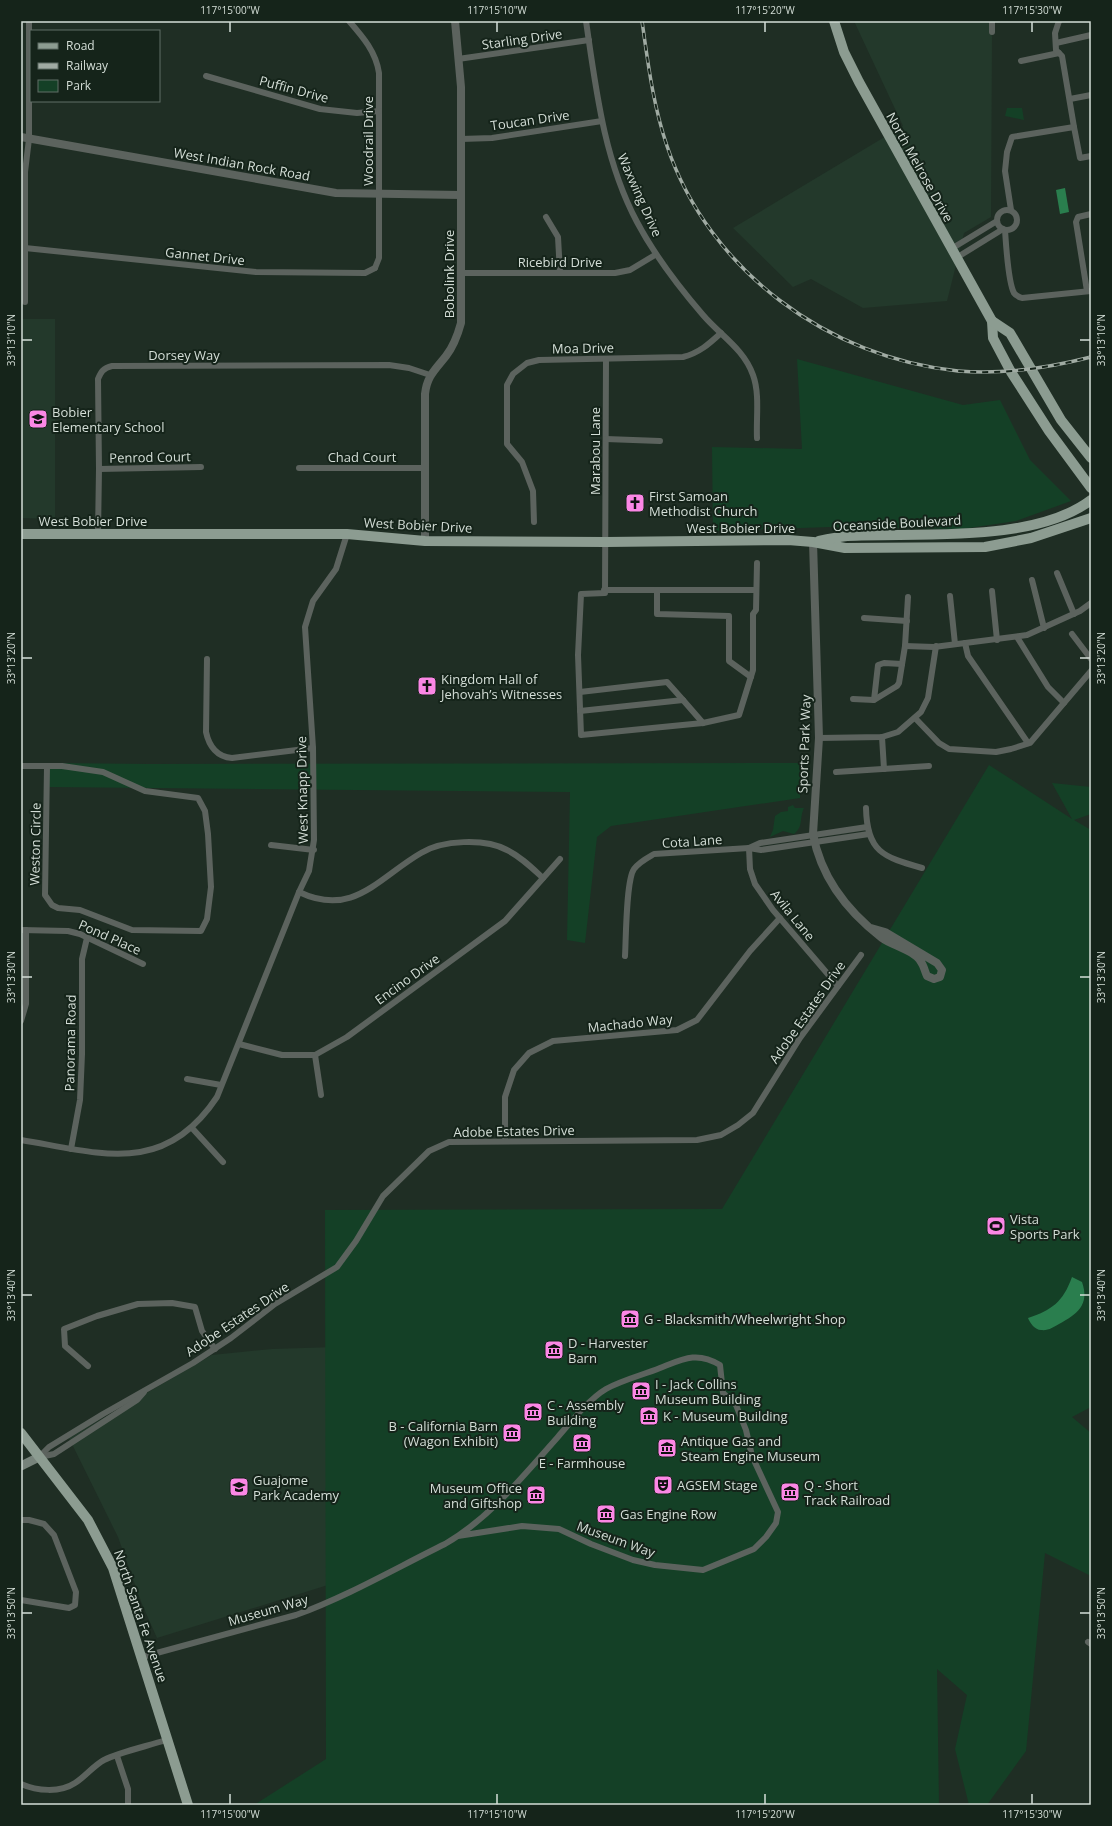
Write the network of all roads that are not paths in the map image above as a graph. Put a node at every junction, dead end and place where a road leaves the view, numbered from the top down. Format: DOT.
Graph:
graph roads {
  1 [pos="29,21"];
  2 [pos="349,21"];
  3 [pos="455,21"];
  4 [pos="586,21"];
  5 [pos="834,21"];
  6 [pos="992,21"];
  7 [pos="1059,21"];
  8 [pos="992,32"];
  9 [pos="1091,34"];
  10 [pos="589,40"];
  11 [pos="1056,43"];
  12 [pos="1059,53"];
  13 [pos="458,59"];
  14 [pos="1021,61"];
  15 [pos="206,76"];
  16 [pos="1091,95"];
  17 [pos="1070,99"];
  18 [pos="379,111"];
  19 [pos="602,121"];
  20 [pos="1074,127"];
  21 [pos="25,138"];
  22 [pos="461,139"];
  23 [pos="1091,156"];
  24 [pos="379,195"];
  25 [pos="461,195"];
  26 [pos="1011,210"];
  27 [pos="1091,214"];
  28 [pos="546,217"];
  29 [pos="997,221"];
  30 [pos="1004,230"];
  31 [pos="25,248"];
  32 [pos="954,253"];
  33 [pos="655,255"];
  34 [pos="375,268"];
  35 [pos="461,273"];
  36 [pos="560,273"];
  37 [pos="380,274"];
  38 [pos="1089,291"];
  39 [pos="25,302"];
  40 [pos="992,322"];
  41 [pos="721,333"];
  42 [pos="606,359"];
  43 [pos="430,374"];
  44 [pos="757,438"];
  45 [pos="606,439"];
  46 [pos="660,441"];
  47 [pos="1091,458"];
  48 [pos="201,467"];
  49 [pos="299,468"];
  50 [pos="425,468"];
  51 [pos="99,469"];
  52 [pos="1091,488"];
  53 [pos="1091,500"];
  54 [pos="1091,518"];
  55 [pos="534,522"];
  56 [pos="21,534"];
  57 [pos="98,534"];
  58 [pos="347,534"];
  59 [pos="425,541"];
  60 [pos="606,542"];
  61 [pos="813,542"];
  62 [pos="757,563"];
  63 [pos="1057,573"];
  64 [pos="1032,580"];
  65 [pos="604,590"];
  66 [pos="657,590"];
  67 [pos="756,590"];
  68 [pos="992,591"];
  69 [pos="950,596"];
  70 [pos="908,597"];
  71 [pos="1091,603"];
  72 [pos="1074,614"];
  73 [pos="864,618"];
  74 [pos="907,620"];
  75 [pos="1044,628"];
  76 [pos="1072,634"];
  77 [pos="1017,637"];
  78 [pos="997,640"];
  79 [pos="966,643"];
  80 [pos="955,644"];
  81 [pos="905,646"];
  82 [pos="936,646"];
  83 [pos="207,659"];
  84 [pos="1091,659"];
  85 [pos="902,664"];
  86 [pos="1091,671"];
  87 [pos="751,677"];
  88 [pos="580,692"];
  89 [pos="853,699"];
  90 [pos="683,700"];
  91 [pos="874,700"];
  92 [pos="1064,703"];
  93 [pos="580,711"];
  94 [pos="915,718"];
  95 [pos="703,723"];
  96 [pos="882,737"];
  97 [pos="819,738"];
  98 [pos="1028,744"];
  99 [pos="313,748"];
  100 [pos="21,766"];
  101 [pos="47,766"];
  102 [pos="929,766"];
  103 [pos="884,769"];
  104 [pos="836,772"];
  105 [pos="866,808"];
  106 [pos="867,827"];
  107 [pos="813,834"];
  108 [pos="869,834"];
  109 [pos="814,843"];
  110 [pos="271,845"];
  111 [pos="749,848"];
  112 [pos="314,850"];
  113 [pos="560,859"];
  114 [pos="922,868"];
  115 [pos="543,878"];
  116 [pos="299,892"];
  117 [pos="780,918"];
  118 [pos="871,928"];
  119 [pos="24,930"];
  120 [pos="87,938"];
  121 [pos="861,955"];
  122 [pos="625,956"];
  123 [pos="143,964"];
  124 [pos="838,986"];
  125 [pos="21,1021"];
  126 [pos="239,1044"];
  127 [pos="315,1055"];
  128 [pos="187,1079"];
  129 [pos="222,1085"];
  130 [pos="321,1095"];
  131 [pos="192,1128"];
  132 [pos="505,1141"];
  133 [pos="21,1142"];
  134 [pos="71,1148"];
  135 [pos="223,1162"];
  136 [pos="215,1349"];
  137 [pos="88,1366"];
  138 [pos="21,1433"];
  139 [pos="39,1457"];
  140 [pos="21,1466"];
  141 [pos="21,1520"];
  142 [pos="458,1536"];
  143 [pos="21,1600"];
  144 [pos="142,1658"];
  145 [pos="166,1740"];
  146 [pos="118,1756"];
  147 [pos="21,1784"];
  148 [pos="128,1805"];
  149 [pos="188,1805"];
  1 -- 21 [label="street"];
  2 -- 18 [label="street, Woodrail Drive"];
  3 -- 13 [label="street, Bobolink Drive"];
  4 -- 10 [label="street, Waxwing Drive"];
  5 -- 32 [label="main road, North Melrose Drive"];
  6 -- 8 [label="street"];
  7 -- 11 [label="street"];
  9 -- 11 [label="street"];
  10 -- 13 [label="street, Starling Drive"];
  10 -- 19 [label="street, Waxwing Drive"];
  11 -- 12 [label="street"];
  12 -- 14 [label="street"];
  12 -- 17 [label="street"];
  13 -- 22 [label="street, Bobolink Drive"];
  15 -- 18 [label="street, Puffin Drive"];
  16 -- 17 [label="street"];
  17 -- 20 [label="street"];
  18 -- 24 [label="street, Woodrail Drive"];
  19 -- 22 [label="street, Toucan Drive"];
  19 -- 33 [label="street, Waxwing Drive"];
  20 -- 23 [label="street"];
  20 -- 26 [label="street"];
  21 -- 24 [label="street, West Indian Rock Road"];
  21 -- 31 [label="street"];
  22 -- 25 [label="street, Bobolink Drive"];
  24 -- 25 [label="street, West Indian Rock Road"];
  24 -- 34 [label="street, Woodrail Drive"];
  25 -- 35 [label="street, Bobolink Drive"];
  26 -- 29 [label="street"];
  26 -- 30 [label="street"];
  27 -- 38 [label="street"];
  28 -- 36 [label="street"];
  29 -- 30 [label="street"];
  29 -- 32 [label="street"];
  30 -- 32 [label="street"];
  30 -- 38 [label="street"];
  31 -- 34 [label="street, Gannet Drive"];
  31 -- 39 [label="street"];
  32 -- 40 [label="main road, North Melrose Drive"];
  33 -- 36 [label="street, Ricebird Drive"];
  33 -- 41 [label="street, Waxwing Drive"];
  34 -- 37 [label="street"];
  35 -- 36 [label="street, Ricebird Drive"];
  35 -- 43 [label="street, Bobolink Drive"];
  40 -- 47 [label="main road, North Melrose Drive"];
  40 -- 52 [label="main road, North Melrose Drive"];
  41 -- 42 [label="street, Moa Drive"];
  41 -- 44 [label="street, Waxwing Drive"];
  42 -- 45 [label="street, Marabou Lane"];
  42 -- 55 [label="street, Moa Drive"];
  43 -- 50 [label="street, Bobolink Drive"];
  43 -- 51 [label="street, Dorsey Way"];
  45 -- 46 [label="street"];
  45 -- 60 [label="street, Marabou Lane"];
  48 -- 51 [label="street, Penrod Court"];
  49 -- 50 [label="street, Chad Court"];
  50 -- 59 [label="street, Bobolink Drive"];
  51 -- 57 [label="street, Dorsey Way"];
  53 -- 61 [label="main road, Oceanside Boulevard"];
  54 -- 61 [label="main road, Oceanside Boulevard"];
  56 -- 57 [label="main road, West Bobier Drive"];
  57 -- 58 [label="main road, West Bobier Drive"];
  58 -- 59 [label="main road, West Bobier Drive"];
  58 -- 99 [label="street, West Knapp Drive"];
  59 -- 60 [label="main road, West Bobier Drive"];
  60 -- 61 [label="main road, West Bobier Drive"];
  60 -- 65 [label="street, Marabou Lane"];
  61 -- 97 [label="street, Sports Park Way"];
  62 -- 67 [label="street"];
  63 -- 72 [label="street"];
  64 -- 75 [label="street"];
  65 -- 66 [label="street"];
  65 -- 88 [label="street"];
  66 -- 67 [label="street"];
  66 -- 87 [label="street"];
  67 -- 87 [label="street"];
  68 -- 78 [label="street"];
  69 -- 80 [label="street"];
  70 -- 74 [label="street"];
  71 -- 72 [label="street"];
  72 -- 75 [label="street"];
  73 -- 74 [label="street"];
  74 -- 81 [label="street"];
  75 -- 77 [label="street"];
  76 -- 84 [label="street"];
  77 -- 78 [label="street"];
  77 -- 92 [label="street"];
  78 -- 79 [label="street"];
  79 -- 80 [label="street"];
  79 -- 98 [label="street"];
  80 -- 82 [label="street"];
  81 -- 82 [label="street"];
  81 -- 85 [label="street"];
  82 -- 94 [label="street"];
  83 -- 99 [label="street"];
  85 -- 91 [label="street"];
  85 -- 91 [label="street"];
  86 -- 92 [label="street"];
  87 -- 95 [label="street"];
  88 -- 90 [label="street"];
  88 -- 93 [label="street"];
  89 -- 91 [label="street"];
  90 -- 93 [label="street"];
  90 -- 95 [label="street"];
  92 -- 98 [label="street"];
  93 -- 95 [label="street"];
  94 -- 96 [label="street"];
  94 -- 98 [label="street"];
  96 -- 97 [label="street"];
  96 -- 103 [label="street"];
  97 -- 107 [label="street, Sports Park Way"];
  99 -- 112 [label="street, West Knapp Drive"];
  100 -- 101 [label="street, Weston Circle"];
  101 -- 101 [label="street, Weston Circle"];
  102 -- 103 [label="street"];
  103 -- 104 [label="street"];
  105 -- 106 [label="street"];
  106 -- 107 [label="street, Cota Lane"];
  106 -- 108 [label="street"];
  107 -- 109 [label="street, Sports Park Way"];
  107 -- 111 [label="street, Cota Lane"];
  108 -- 109 [label="street, Cota Lane"];
  108 -- 114 [label="street"];
  109 -- 111 [label="street, Cota Lane"];
  109 -- 118 [label="street, Sports Park Way"];
  110 -- 112 [label="street"];
  111 -- 117 [label="street, Avila Lane"];
  111 -- 122 [label="street, Cota Lane"];
  112 -- 116 [label="street, West Knapp Drive"];
  113 -- 115 [label="street, Encino Drive"];
  115 -- 116 [label="street"];
  115 -- 127 [label="street, Encino Drive"];
  116 -- 126 [label="street, West Knapp Drive"];
  117 -- 124 [label="street, Avila Lane"];
  117 -- 132 [label="street, Machado Way"];
  118 -- 118 [label="street, Sports Park Way"];
  119 -- 120 [label="street, Pond Place"];
  119 -- 125 [label="street"];
  120 -- 123 [label="street, Pond Place"];
  120 -- 134 [label="street, Panorama Road"];
  121 -- 124 [label="street, Adobe Estates Drive"];
  124 -- 132 [label="street, Adobe Estates Drive"];
  126 -- 127 [label="street, Encino Drive"];
  126 -- 129 [label="street, West Knapp Drive"];
  127 -- 130 [label="street"];
  128 -- 129 [label="street"];
  129 -- 131 [label="street, West Knapp Drive"];
  131 -- 134 [label="street, West Knapp Drive"];
  131 -- 135 [label="street"];
  132 -- 136 [label="street, Adobe Estates Drive"];
  133 -- 134 [label="street, West Knapp Drive"];
  136 -- 137 [label="street"];
  136 -- 139 [label="street, Adobe Estates Drive"];
  138 -- 139 [label="main road, North Santa Fe Avenue"];
  139 -- 140 [label="main road"];
  139 -- 144 [label="main road, North Santa Fe Avenue"];
  141 -- 143 [label="street"];
  142 -- 142 [label="street, Museum Way"];
  142 -- 144 [label="street, Museum Way"];
  144 -- 145 [label="main road, North Santa Fe Avenue"];
  145 -- 146 [label="street"];
  145 -- 149 [label="main road, North Santa Fe Avenue"];
  146 -- 147 [label="street"];
  146 -- 148 [label="street"];
}
